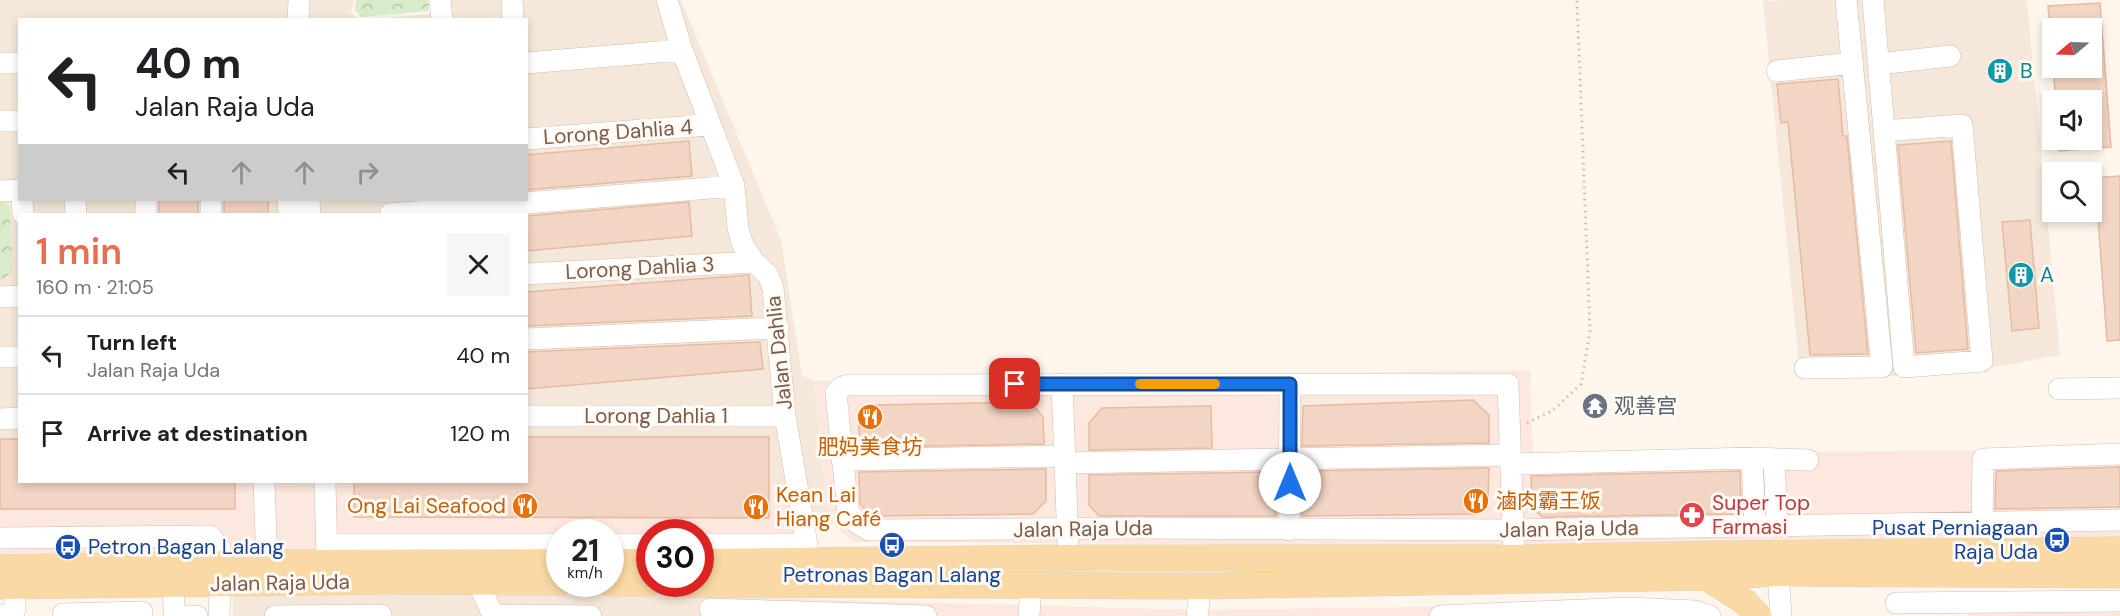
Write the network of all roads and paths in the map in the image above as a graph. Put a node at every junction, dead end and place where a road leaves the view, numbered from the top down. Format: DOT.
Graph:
graph roads {
  1 [pos="299,0"];
  2 [pos="512,0"];
  3 [pos="667,0"];
  4 [pos="1577,0"];
  5 [pos="1846,0"];
  6 [pos="1873,0"];
  7 [pos="298,18"];
  8 [pos="513,18"];
  9 [pos="682,50"];
  10 [pos="1950,56"];
  11 [pos="0,63"];
  12 [pos="18,63"];
  13 [pos="528,63"];
  14 [pos="1853,63"];
  15 [pos="1878,64"];
  16 [pos="1777,71"];
  17 [pos="0,121"];
  18 [pos="18,121"];
  19 [pos="709,125"];
  20 [pos="1884,131"];
  21 [pos="528,139"];
  22 [pos="734,186"];
  23 [pos="18,190"];
  24 [pos="0,191"];
  25 [pos="457,208"];
  26 [pos="400,213"];
  27 [pos="754,262"];
  28 [pos="528,274"];
  29 [pos="18,296"];
  30 [pos="0,297"];
  31 [pos="778,328"];
  32 [pos="528,339"];
  33 [pos="0,357"];
  34 [pos="18,357"];
  35 [pos="1805,368"];
  36 [pos="1062,384"];
  37 [pos="1290,384"];
  38 [pos="2120,388"];
  39 [pos="2059,389"];
  40 [pos="528,416"];
  41 [pos="785,416"];
  42 [pos="0,418"];
  43 [pos="18,418"];
  44 [pos="1510,432"];
  45 [pos="2120,454"];
  46 [pos="1752,458"];
  47 [pos="1065,459"];
  48 [pos="1290,459"];
  49 [pos="842,460"];
  50 [pos="1511,460"];
  51 [pos="1774,460"];
  52 [pos="1808,460"];
  53 [pos="264,483"];
  54 [pos="325,483"];
  55 [pos="2120,520"];
  56 [pos="1982,522"];
  57 [pos="1777,525"];
  58 [pos="1755,526"];
  59 [pos="1067,529"];
  60 [pos="1289,530"];
  61 [pos="1513,530"];
  62 [pos="0,538"];
  63 [pos="546,545"];
  64 [pos="2120,550"];
  65 [pos="327,553"];
  66 [pos="1068,558"];
  67 [pos="1514,558"];
  68 [pos="546,561"];
  69 [pos="807,562"];
  70 [pos="267,563"];
  71 [pos="1777,563"];
  72 [pos="221,574"];
  73 [pos="2120,575"];
  74 [pos="1706,577"];
  75 [pos="714,578"];
  76 [pos="714,578"];
  77 [pos="5,580"];
  78 [pos="714,580"];
  79 [pos="381,581"];
  80 [pos="478,582"];
  81 [pos="546,582"];
  82 [pos="173,584"];
  83 [pos="882,584"];
  84 [pos="142,585"];
  85 [pos="1031,585"];
  86 [pos="63,586"];
  87 [pos="1201,586"];
  88 [pos="2120,601"];
  89 [pos="1896,603"];
  90 [pos="1963,609"];
  91 [pos="1987,609"];
  92 [pos="1630,612"];
  93 [pos="142,614"];
  94 [pos="0,615"];
  95 [pos="63,615"];
  96 [pos="882,615"];
  97 [pos="197,616"];
  98 [pos="219,616"];
  99 [pos="275,616"];
  100 [pos="381,616"];
  101 [pos="591,616"];
  102 [pos="926,616"];
  103 [pos="1029,616"];
  104 [pos="1197,616"];
  105 [pos="1440,616"];
  106 [pos="1710,616"];
  107 [pos="1758,616"];
  108 [pos="1781,616"];
  1 -- 7 [label="street"];
  2 -- 8 [label="street"];
  3 -- 9 [label="street, Jalan Dahlia"];
  4 -- 44 [label="path"];
  5 -- 14 [label="street"];
  6 -- 15 [label="street"];
  9 -- 13 [label="street"];
  9 -- 19 [label="street, Jalan Dahlia"];
  10 -- 15 [label="street"];
  11 -- 12 [label="street"];
  14 -- 16 [label="street"];
  14 -- 35 [label="street"];
  15 -- 20 [label="street"];
  17 -- 18 [label="street"];
  19 -- 21 [label="street, Lorong Dahlia 4"];
  19 -- 22 [label="street, Jalan Dahlia"];
  20 -- 20 [label="street"];
  22 -- 25 [label="street"];
  22 -- 27 [label="street, Jalan Dahlia"];
  23 -- 24 [label="street"];
  25 -- 26 [label="street"];
  27 -- 28 [label="street, Lorong Dahlia 3"];
  27 -- 31 [label="street, Jalan Dahlia"];
  29 -- 30 [label="street"];
  31 -- 32 [label="street"];
  31 -- 41 [label="street, Jalan Dahlia"];
  33 -- 34 [label="street"];
  36 -- 37 [label="street, Jalan Raja Uda"];
  36 -- 47 [label="street"];
  36 -- 49 [label="street, Jalan Raja Uda"];
  37 -- 44 [label="street, Jalan Raja Uda"];
  37 -- 48 [label="street"];
  38 -- 39 [label="street"];
  40 -- 41 [label="street, Lorong Dahlia 1"];
  41 -- 69 [label="street, Jalan Dahlia"];
  42 -- 43 [label="street"];
  44 -- 50 [label="street"];
  45 -- 56 [label="street"];
  46 -- 50 [label="street"];
  46 -- 51 [label="street"];
  46 -- 58 [label="street"];
  47 -- 48 [label="street"];
  47 -- 49 [label="street"];
  47 -- 59 [label="street"];
  48 -- 50 [label="street"];
  48 -- 60 [label="street"];
  49 -- 59 [label="street, Jalan Raja Uda"];
  50 -- 61 [label="street"];
  51 -- 52 [label="street"];
  51 -- 57 [label="street"];
  53 -- 70 [label="street"];
  54 -- 65 [label="street"];
  55 -- 56 [label="street, Jalan Raja Uda"];
  56 -- 57 [label="street, Jalan Raja Uda"];
  57 -- 58 [label="street, Jalan Raja Uda"];
  58 -- 61 [label="street, Jalan Raja Uda"];
  59 -- 60 [label="street, Jalan Raja Uda"];
  59 -- 66 [label="street"];
  60 -- 61 [label="street, Jalan Raja Uda"];
  61 -- 67 [label="street"];
  62 -- 72 [label="street"];
  63 -- 65 [label="street"];
  64 -- 71 [label="main road, Jalan Raja Uda"];
  65 -- 68 [label="main road, Jalan Raja Uda"];
  65 -- 70 [label="main road, Jalan Raja Uda"];
  66 -- 67 [label="main road, Jalan Raja Uda"];
  66 -- 69 [label="main road, Jalan Raja Uda"];
  67 -- 71 [label="main road, Jalan Raja Uda"];
  69 -- 75 [label="main road, Jalan Raja Uda"];
  69 -- 76 [label="street"];
  69 -- 83 [label="main road, Jalan Raja Uda"];
  70 -- 72 [label="main road, Jalan Raja Uda"];
  71 -- 73 [label="main road, Jalan Raja Uda"];
  71 -- 74 [label="main road, Jalan Raja Uda"];
  71 -- 108 [label="street"];
  72 -- 77 [label="main road, Jalan Raja Uda"];
  72 -- 79 [label="main road, Jalan Raja Uda"];
  72 -- 82 [label="main road, Jalan Raja Uda"];
  72 -- 98 [label="street"];
  74 -- 87 [label="main road, Jalan Raja Uda"];
  74 -- 107 [label="main road"];
  77 -- 86 [label="main road, Jalan Raja Uda"];
  77 -- 94 [label="street"];
  78 -- 96 [label="street"];
  79 -- 80 [label="main road, Jalan Raja Uda"];
  79 -- 100 [label="street"];
  80 -- 81 [label="main road, Jalan Raja Uda"];
  80 -- 101 [label="street"];
  82 -- 84 [label="main road, Jalan Raja Uda"];
  82 -- 97 [label="street"];
  83 -- 85 [label="main road, Jalan Raja Uda"];
  83 -- 96 [label="street"];
  84 -- 86 [label="main road, Jalan Raja Uda"];
  84 -- 93 [label="street"];
  85 -- 87 [label="main road, Jalan Raja Uda"];
  85 -- 103 [label="street"];
  86 -- 95 [label="street"];
  87 -- 104 [label="street"];
  88 -- 91 [label="street"];
  89 -- 90 [label="street"];
  90 -- 91 [label="street"];
  92 -- 105 [label="street"];
  92 -- 106 [label="street"];
  93 -- 95 [label="street"];
  96 -- 102 [label="street"];
  99 -- 100 [label="street"];
}
